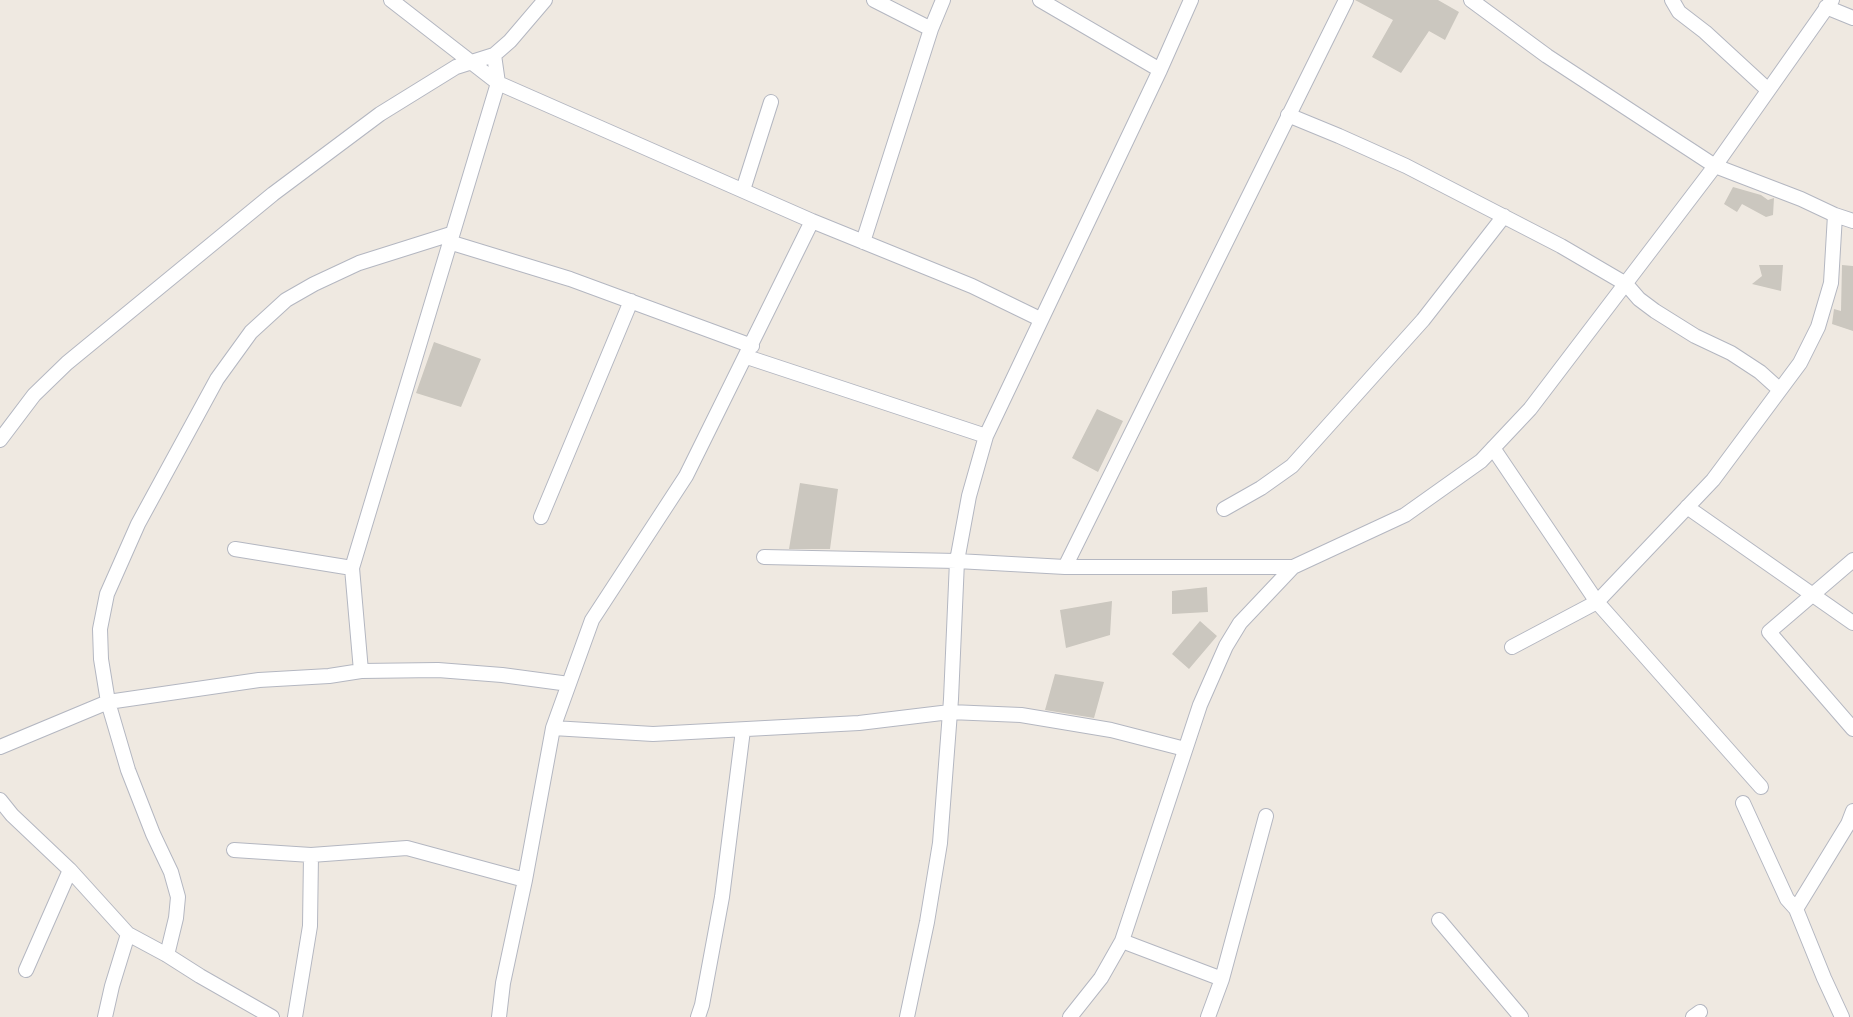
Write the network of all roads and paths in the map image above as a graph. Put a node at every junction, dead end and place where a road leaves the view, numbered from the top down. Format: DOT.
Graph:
graph roads {
  1 [pos="391,0"];
  2 [pos="545,0"];
  3 [pos="874,0"];
  4 [pos="943,0"];
  5 [pos="1040,0"];
  6 [pos="1191,0"];
  7 [pos="1346,0"];
  8 [pos="1471,0"];
  9 [pos="1672,0"];
  10 [pos="1829,3"];
  11 [pos="1853,18"];
  12 [pos="931,29"];
  13 [pos="494,55"];
  14 [pos="472,62"];
  15 [pos="1160,70"];
  16 [pos="498,83"];
  17 [pos="1768,90"];
  18 [pos="771,102"];
  19 [pos="1288,115"];
  20 [pos="1715,166"];
  21 [pos="743,190"];
  22 [pos="1835,215"];
  23 [pos="1504,216"];
  24 [pos="812,221"];
  25 [pos="1853,222"];
  26 [pos="450,238"];
  27 [pos="863,242"];
  28 [pos="1626,284"];
  29 [pos="631,301"];
  30 [pos="1040,319"];
  31 [pos="749,351"];
  32 [pos="1780,390"];
  33 [pos="986,436"];
  34 [pos="0,440"];
  35 [pos="1493,448"];
  36 [pos="1687,507"];
  37 [pos="1224,509"];
  38 [pos="542,517"];
  39 [pos="235,549"];
  40 [pos="764,557"];
  41 [pos="1853,560"];
  42 [pos="957,561"];
  43 [pos="1065,567"];
  44 [pos="1293,567"];
  45 [pos="352,568"];
  46 [pos="1812,595"];
  47 [pos="1597,602"];
  48 [pos="1853,623"];
  49 [pos="1512,647"];
  50 [pos="361,671"];
  51 [pos="569,684"];
  52 [pos="108,702"];
  53 [pos="950,712"];
  54 [pos="553,728"];
  55 [pos="1853,729"];
  56 [pos="743,730"];
  57 [pos="0,747"];
  58 [pos="1185,749"];
  59 [pos="1761,787"];
  60 [pos="0,800"];
  61 [pos="1743,803"];
  62 [pos="1853,811"];
  63 [pos="1266,816"];
  64 [pos="234,849"];
  65 [pos="311,855"];
  66 [pos="70,870"];
  67 [pos="525,880"];
  68 [pos="1796,909"];
  69 [pos="1439,920"];
  70 [pos="128,934"];
  71 [pos="1122,941"];
  72 [pos="167,955"];
  73 [pos="26,970"];
  74 [pos="1222,980"];
  75 [pos="105,1017"];
  76 [pos="272,1017"];
  77 [pos="296,1017"];
  78 [pos="499,1017"];
  79 [pos="698,1017"];
  80 [pos="907,1017"];
  81 [pos="1070,1017"];
  82 [pos="1208,1017"];
  83 [pos="1521,1017"];
  84 [pos="1842,1017"];
  1 -- 14 [label="street"];
  2 -- 13 [label="street"];
  3 -- 12 [label="street"];
  4 -- 12 [label="street"];
  5 -- 15 [label="street"];
  6 -- 15 [label="street"];
  7 -- 19 [label="street"];
  8 -- 20 [label="street"];
  9 -- 17 [label="street"];
  10 -- 11 [label="street"];
  10 -- 17 [label="street"];
  12 -- 27 [label="street"];
  13 -- 14 [label="street"];
  13 -- 16 [label="street"];
  14 -- 16 [label="street"];
  14 -- 34 [label="street"];
  15 -- 30 [label="street"];
  16 -- 21 [label="street"];
  16 -- 26 [label="street"];
  17 -- 20 [label="street"];
  18 -- 21 [label="street"];
  19 -- 23 [label="street"];
  19 -- 43 [label="street"];
  20 -- 22 [label="street"];
  20 -- 28 [label="street"];
  21 -- 24 [label="street"];
  22 -- 25 [label="street"];
  22 -- 32 [label="street"];
  23 -- 28 [label="street"];
  23 -- 37 [label="street"];
  24 -- 27 [label="street"];
  24 -- 31 [label="street"];
  26 -- 29 [label="street"];
  26 -- 45 [label="street"];
  26 -- 52 [label="street"];
  27 -- 30 [label="street"];
  28 -- 32 [label="street"];
  28 -- 35 [label="street"];
  29 -- 31 [label="street"];
  29 -- 38 [label="street"];
  30 -- 33 [label="street"];
  31 -- 33 [label="street"];
  31 -- 51 [label="street"];
  32 -- 36 [label="street"];
  33 -- 42 [label="street"];
  35 -- 44 [label="street"];
  35 -- 47 [label="street"];
  36 -- 46 [label="street"];
  36 -- 47 [label="street"];
  39 -- 45 [label="street"];
  40 -- 42 [label="street"];
  41 -- 46 [label="street"];
  42 -- 43 [label="street"];
  42 -- 53 [label="street"];
  43 -- 44 [label="street"];
  44 -- 58 [label="street"];
  45 -- 50 [label="street"];
  46 -- 48 [label="street"];
  46 -- 55 [label="street"];
  47 -- 49 [label="street"];
  47 -- 59 [label="street"];
  50 -- 51 [label="street"];
  50 -- 52 [label="street"];
  51 -- 54 [label="street"];
  52 -- 57 [label="street"];
  52 -- 72 [label="street"];
  53 -- 56 [label="street"];
  53 -- 58 [label="street"];
  53 -- 80 [label="street"];
  54 -- 56 [label="street"];
  54 -- 67 [label="street"];
  56 -- 79 [label="street"];
  58 -- 71 [label="street"];
  60 -- 66 [label="street"];
  61 -- 68 [label="street"];
  62 -- 68 [label="street"];
  63 -- 74 [label="street"];
  64 -- 65 [label="street"];
  65 -- 67 [label="street"];
  65 -- 77 [label="street"];
  66 -- 70 [label="street"];
  66 -- 73 [label="street"];
  67 -- 78 [label="street"];
  68 -- 84 [label="street"];
  69 -- 83 [label="street"];
  70 -- 72 [label="street"];
  70 -- 75 [label="street"];
  71 -- 74 [label="street"];
  71 -- 81 [label="street"];
  72 -- 76 [label="street"];
  74 -- 82 [label="street"];
}
